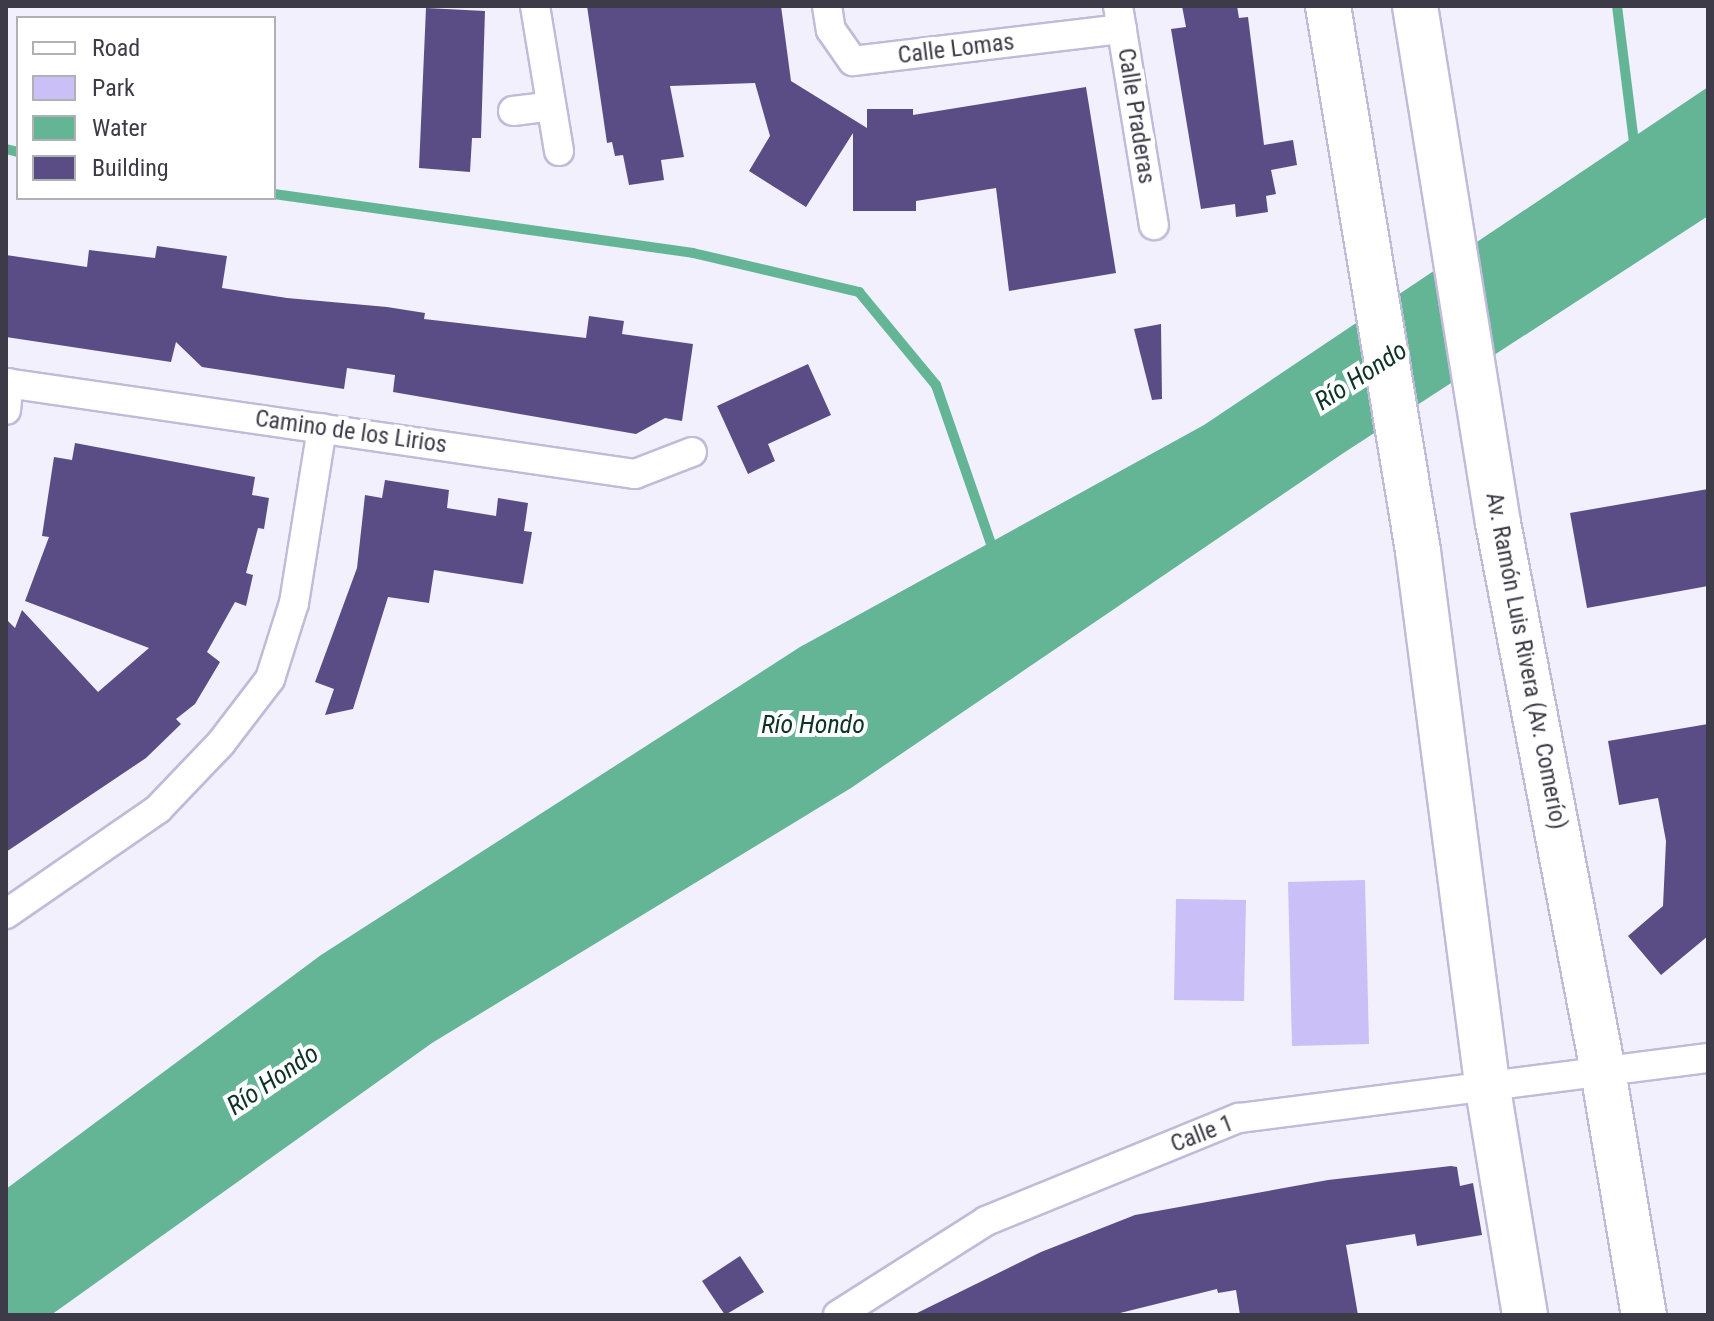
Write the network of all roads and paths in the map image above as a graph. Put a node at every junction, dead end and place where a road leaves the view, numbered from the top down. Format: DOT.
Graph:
graph roads {
  1 [pos="535,6"];
  2 [pos="827,6"];
  3 [pos="1328,6"];
  4 [pos="1415,6"];
  5 [pos="1120,18"];
  6 [pos="551,106"];
  7 [pos="513,111"];
  8 [pos="559,151"];
  9 [pos="1154,225"];
  10 [pos="7,392"];
  11 [pos="322,428"];
  12 [pos="692,452"];
  13 [pos="6,914"];
  14 [pos="1708,1058"];
  15 [pos="1603,1071"];
  16 [pos="1487,1083"];
  17 [pos="838,1315"];
  18 [pos="1525,1315"];
  19 [pos="1644,1315"];
  1 -- 6 [label="street"];
  2 -- 5 [label="street, Calle Lomas"];
  3 -- 16 [label="main road"];
  4 -- 15 [label="main road, Av. Ramón Luis Rivera (Av. Comerío)"];
  5 -- 9 [label="street, Calle Praderas"];
  6 -- 7 [label="street"];
  6 -- 8 [label="street"];
  10 -- 11 [label="street, Camino de los Lirios"];
  11 -- 12 [label="street, Camino de los Lirios"];
  11 -- 13 [label="street"];
  14 -- 15 [label="street, Calle 1"];
  15 -- 16 [label="street, Calle 1"];
  15 -- 19 [label="main road, Av. Ramón Luis Rivera (Av. Comerío)"];
  16 -- 17 [label="street, Calle 1"];
  16 -- 18 [label="main road"];
}
